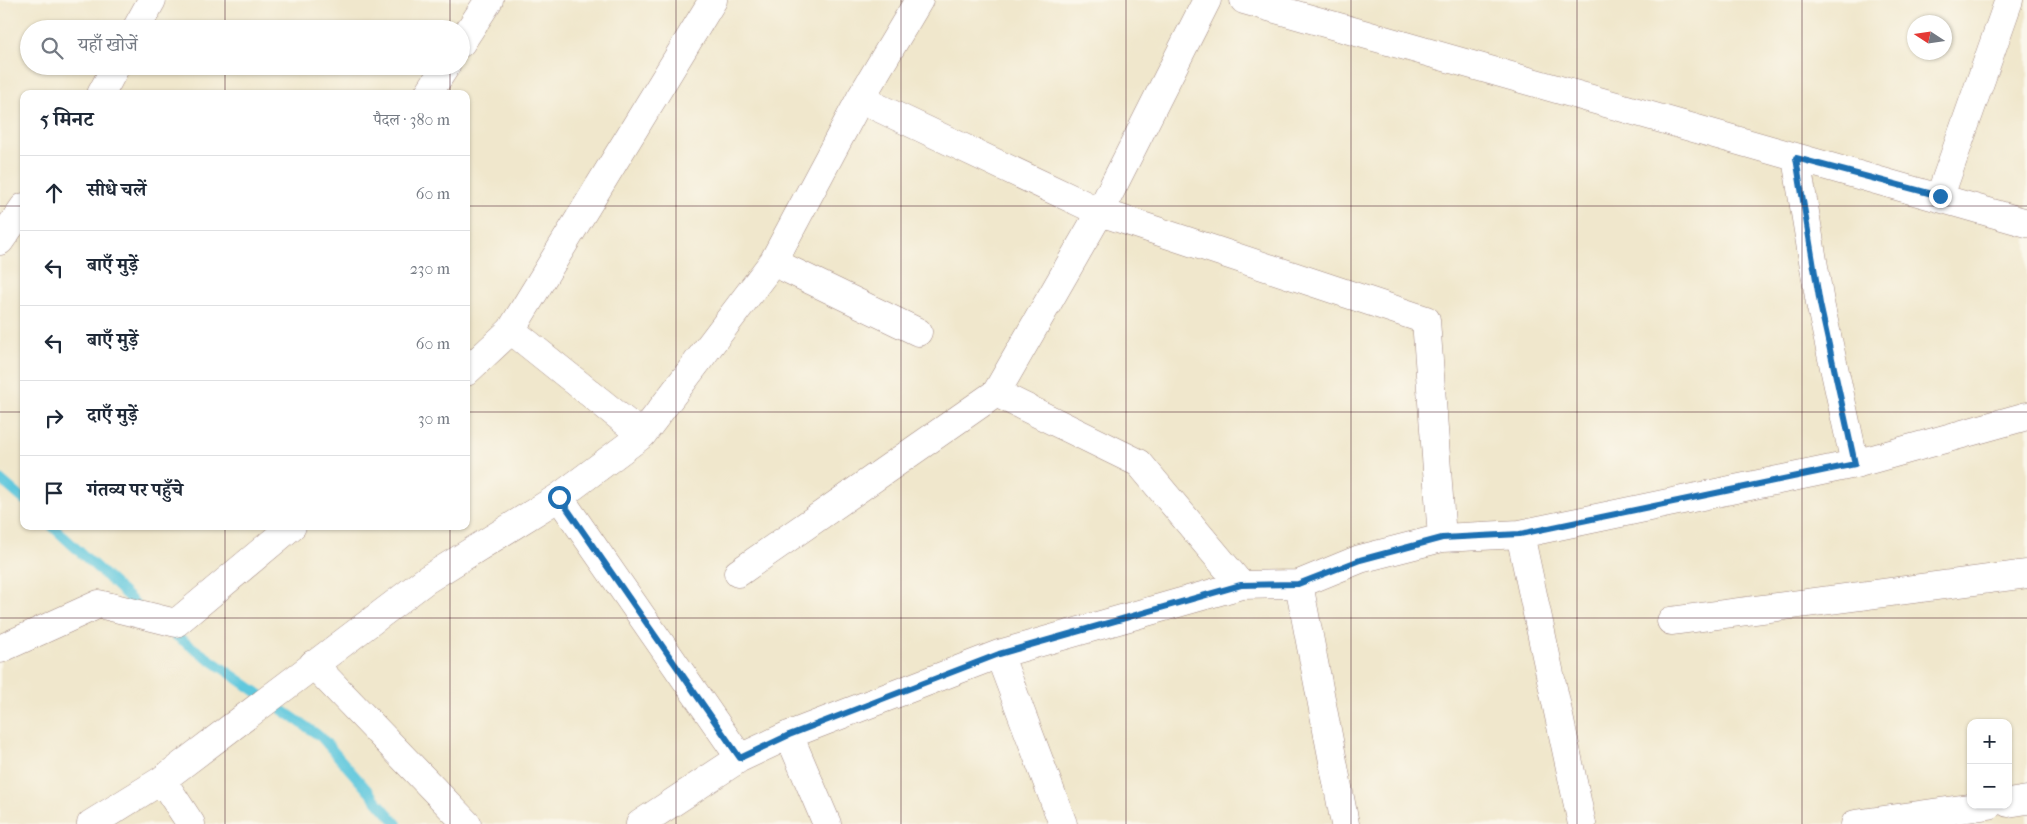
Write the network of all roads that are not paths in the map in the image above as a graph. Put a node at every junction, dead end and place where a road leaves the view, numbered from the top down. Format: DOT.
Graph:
graph roads {
  1 [pos="152,0"];
  2 [pos="489,0"];
  3 [pos="713,0"];
  4 [pos="919,0"];
  5 [pos="1207,0"];
  6 [pos="1244,0"];
  7 [pos="2009,0"];
  8 [pos="141,20"];
  9 [pos="470,29"];
  10 [pos="111,75"];
  11 [pos="440,75"];
  12 [pos="103,90"];
  13 [pos="431,90"];
  14 [pos="860,99"];
  15 [pos="1796,158"];
  16 [pos="1940,196"];
  17 [pos="1100,212"];
  18 [pos="20,213"];
  19 [pos="2027,223"];
  20 [pos="0,241"];
  21 [pos="773,262"];
  22 [pos="512,330"];
  23 [pos="918,332"];
  24 [pos="470,368"];
  25 [pos="996,393"];
  26 [pos="2027,416"];
  27 [pos="642,435"];
  28 [pos="1855,464"];
  29 [pos="559,497"];
  30 [pos="287,530"];
  31 [pos="1520,534"];
  32 [pos="1442,538"];
  33 [pos="738,573"];
  34 [pos="2027,574"];
  35 [pos="1298,584"];
  36 [pos="1241,585"];
  37 [pos="1671,621"];
  38 [pos="0,649"];
  39 [pos="999,654"];
  40 [pos="313,664"];
  41 [pos="789,735"];
  42 [pos="740,758"];
  43 [pos="162,780"];
  44 [pos="2027,800"];
  45 [pos="2012,802"];
  46 [pos="1967,808"];
  47 [pos="90,824"];
  48 [pos="191,824"];
  49 [pos="467,824"];
  50 [pos="640,824"];
  51 [pos="827,824"];
  52 [pos="1063,824"];
  53 [pos="1345,824"];
  54 [pos="1582,824"];
  55 [pos="1855,824"];
  1 -- 8 [label="street"];
  2 -- 9 [label="street"];
  3 -- 22 [label="street"];
  4 -- 14 [label="street"];
  5 -- 17 [label="street"];
  6 -- 15 [label="street"];
  7 -- 16 [label="street"];
  10 -- 12 [label="street"];
  11 -- 13 [label="street"];
  14 -- 17 [label="street"];
  14 -- 21 [label="street"];
  15 -- 16 [label="street"];
  15 -- 28 [label="street"];
  16 -- 19 [label="street"];
  17 -- 25 [label="street"];
  17 -- 32 [label="street"];
  18 -- 20 [label="street"];
  21 -- 23 [label="street"];
  21 -- 27 [label="street"];
  22 -- 24 [label="street"];
  22 -- 27 [label="street"];
  25 -- 33 [label="street"];
  25 -- 36 [label="street"];
  26 -- 28 [label="street"];
  27 -- 29 [label="street"];
  28 -- 31 [label="street"];
  29 -- 40 [label="street"];
  29 -- 42 [label="street"];
  30 -- 38 [label="street"];
  31 -- 32 [label="street"];
  31 -- 54 [label="street"];
  32 -- 35 [label="street"];
  34 -- 37 [label="street"];
  35 -- 36 [label="street"];
  35 -- 53 [label="street"];
  36 -- 39 [label="street"];
  39 -- 41 [label="street"];
  39 -- 52 [label="street"];
  40 -- 43 [label="street"];
  40 -- 49 [label="street"];
  41 -- 42 [label="street"];
  41 -- 51 [label="street"];
  42 -- 50 [label="street"];
  43 -- 47 [label="street"];
  43 -- 48 [label="street"];
  44 -- 45 [label="street"];
  46 -- 55 [label="street"];
}
